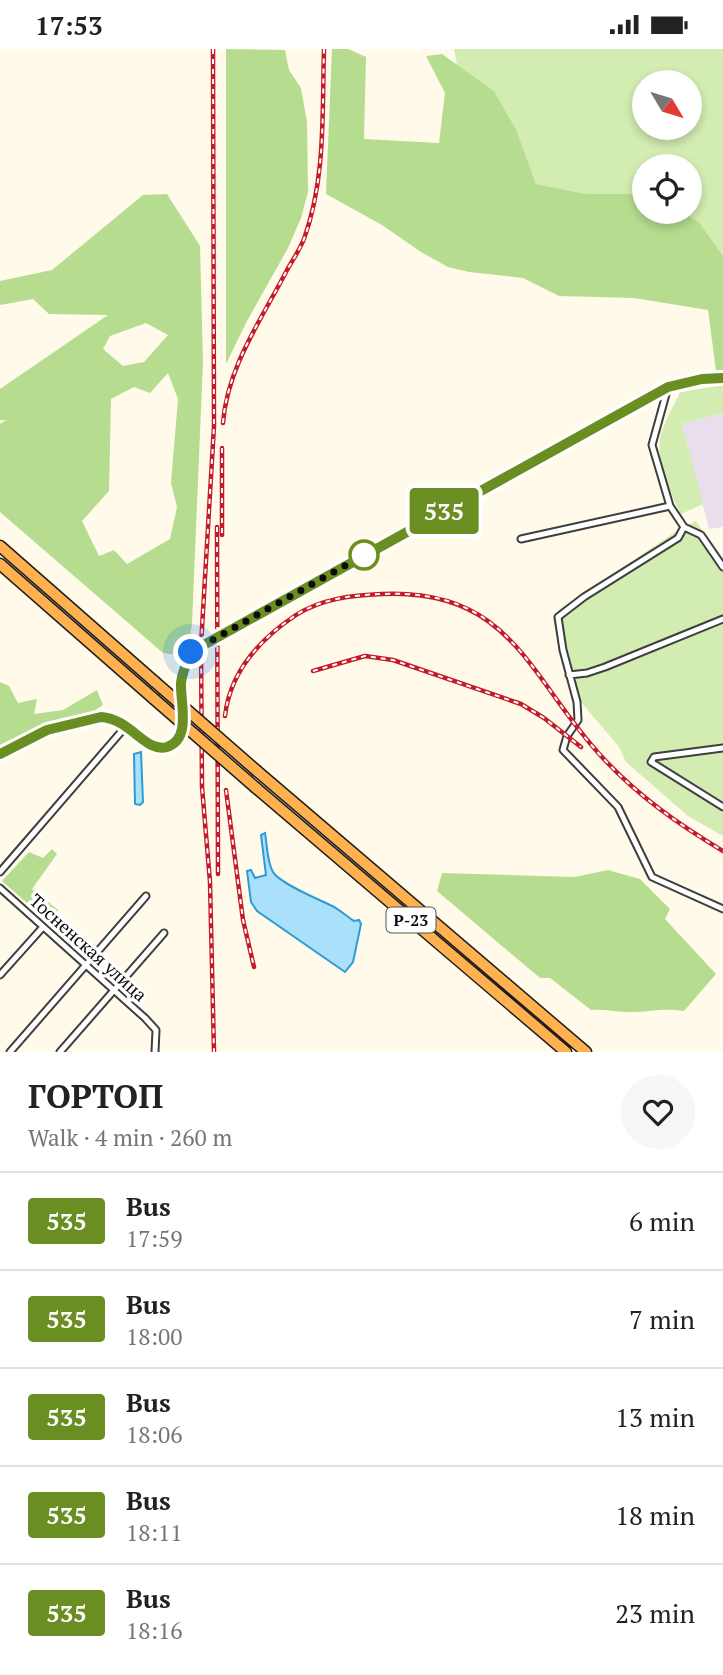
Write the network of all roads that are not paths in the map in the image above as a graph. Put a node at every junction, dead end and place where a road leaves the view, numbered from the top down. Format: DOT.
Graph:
graph roads {
  1 [pos="723,378"];
  2 [pos="668,387"];
  3 [pos="670,506"];
  4 [pos="684,527"];
  5 [pos="521,539"];
  6 [pos="0,546"];
  7 [pos="0,564"];
  8 [pos="723,567"];
  9 [pos="723,619"];
  10 [pos="569,675"];
  11 [pos="127,725"];
  12 [pos="723,748"];
  13 [pos="0,754"];
  14 [pos="723,807"];
  15 [pos="0,872"];
  16 [pos="0,888"];
  17 [pos="146,896"];
  18 [pos="723,909"];
  19 [pos="43,927"];
  20 [pos="164,933"];
  21 [pos="86,965"];
  22 [pos="0,975"];
  23 [pos="114,990"];
  24 [pos="10,1052"];
  25 [pos="60,1052"];
  26 [pos="155,1052"];
  27 [pos="566,1052"];
  28 [pos="589,1052"];
  1 -- 2 [label="street"];
  2 -- 3 [label="street"];
  2 -- 11 [label="street"];
  3 -- 4 [label="street"];
  3 -- 5 [label="street"];
  4 -- 8 [label="street"];
  4 -- 10 [label="street"];
  6 -- 28 [label="highway, Р-23, bridge"];
  7 -- 27 [label="highway, Р-23, bridge"];
  9 -- 10 [label="street"];
  10 -- 18 [label="street"];
  11 -- 13 [label="street"];
  11 -- 15 [label="street"];
  12 -- 14 [label="street"];
  16 -- 19 [label="street, Тосненская улица"];
  17 -- 21 [label="street"];
  19 -- 21 [label="street, Тосненская улица"];
  19 -- 22 [label="street"];
  20 -- 23 [label="street"];
  21 -- 23 [label="street, Тосненская улица"];
  21 -- 24 [label="street"];
  23 -- 25 [label="street"];
  23 -- 26 [label="street, Тосненская улица"];
}
